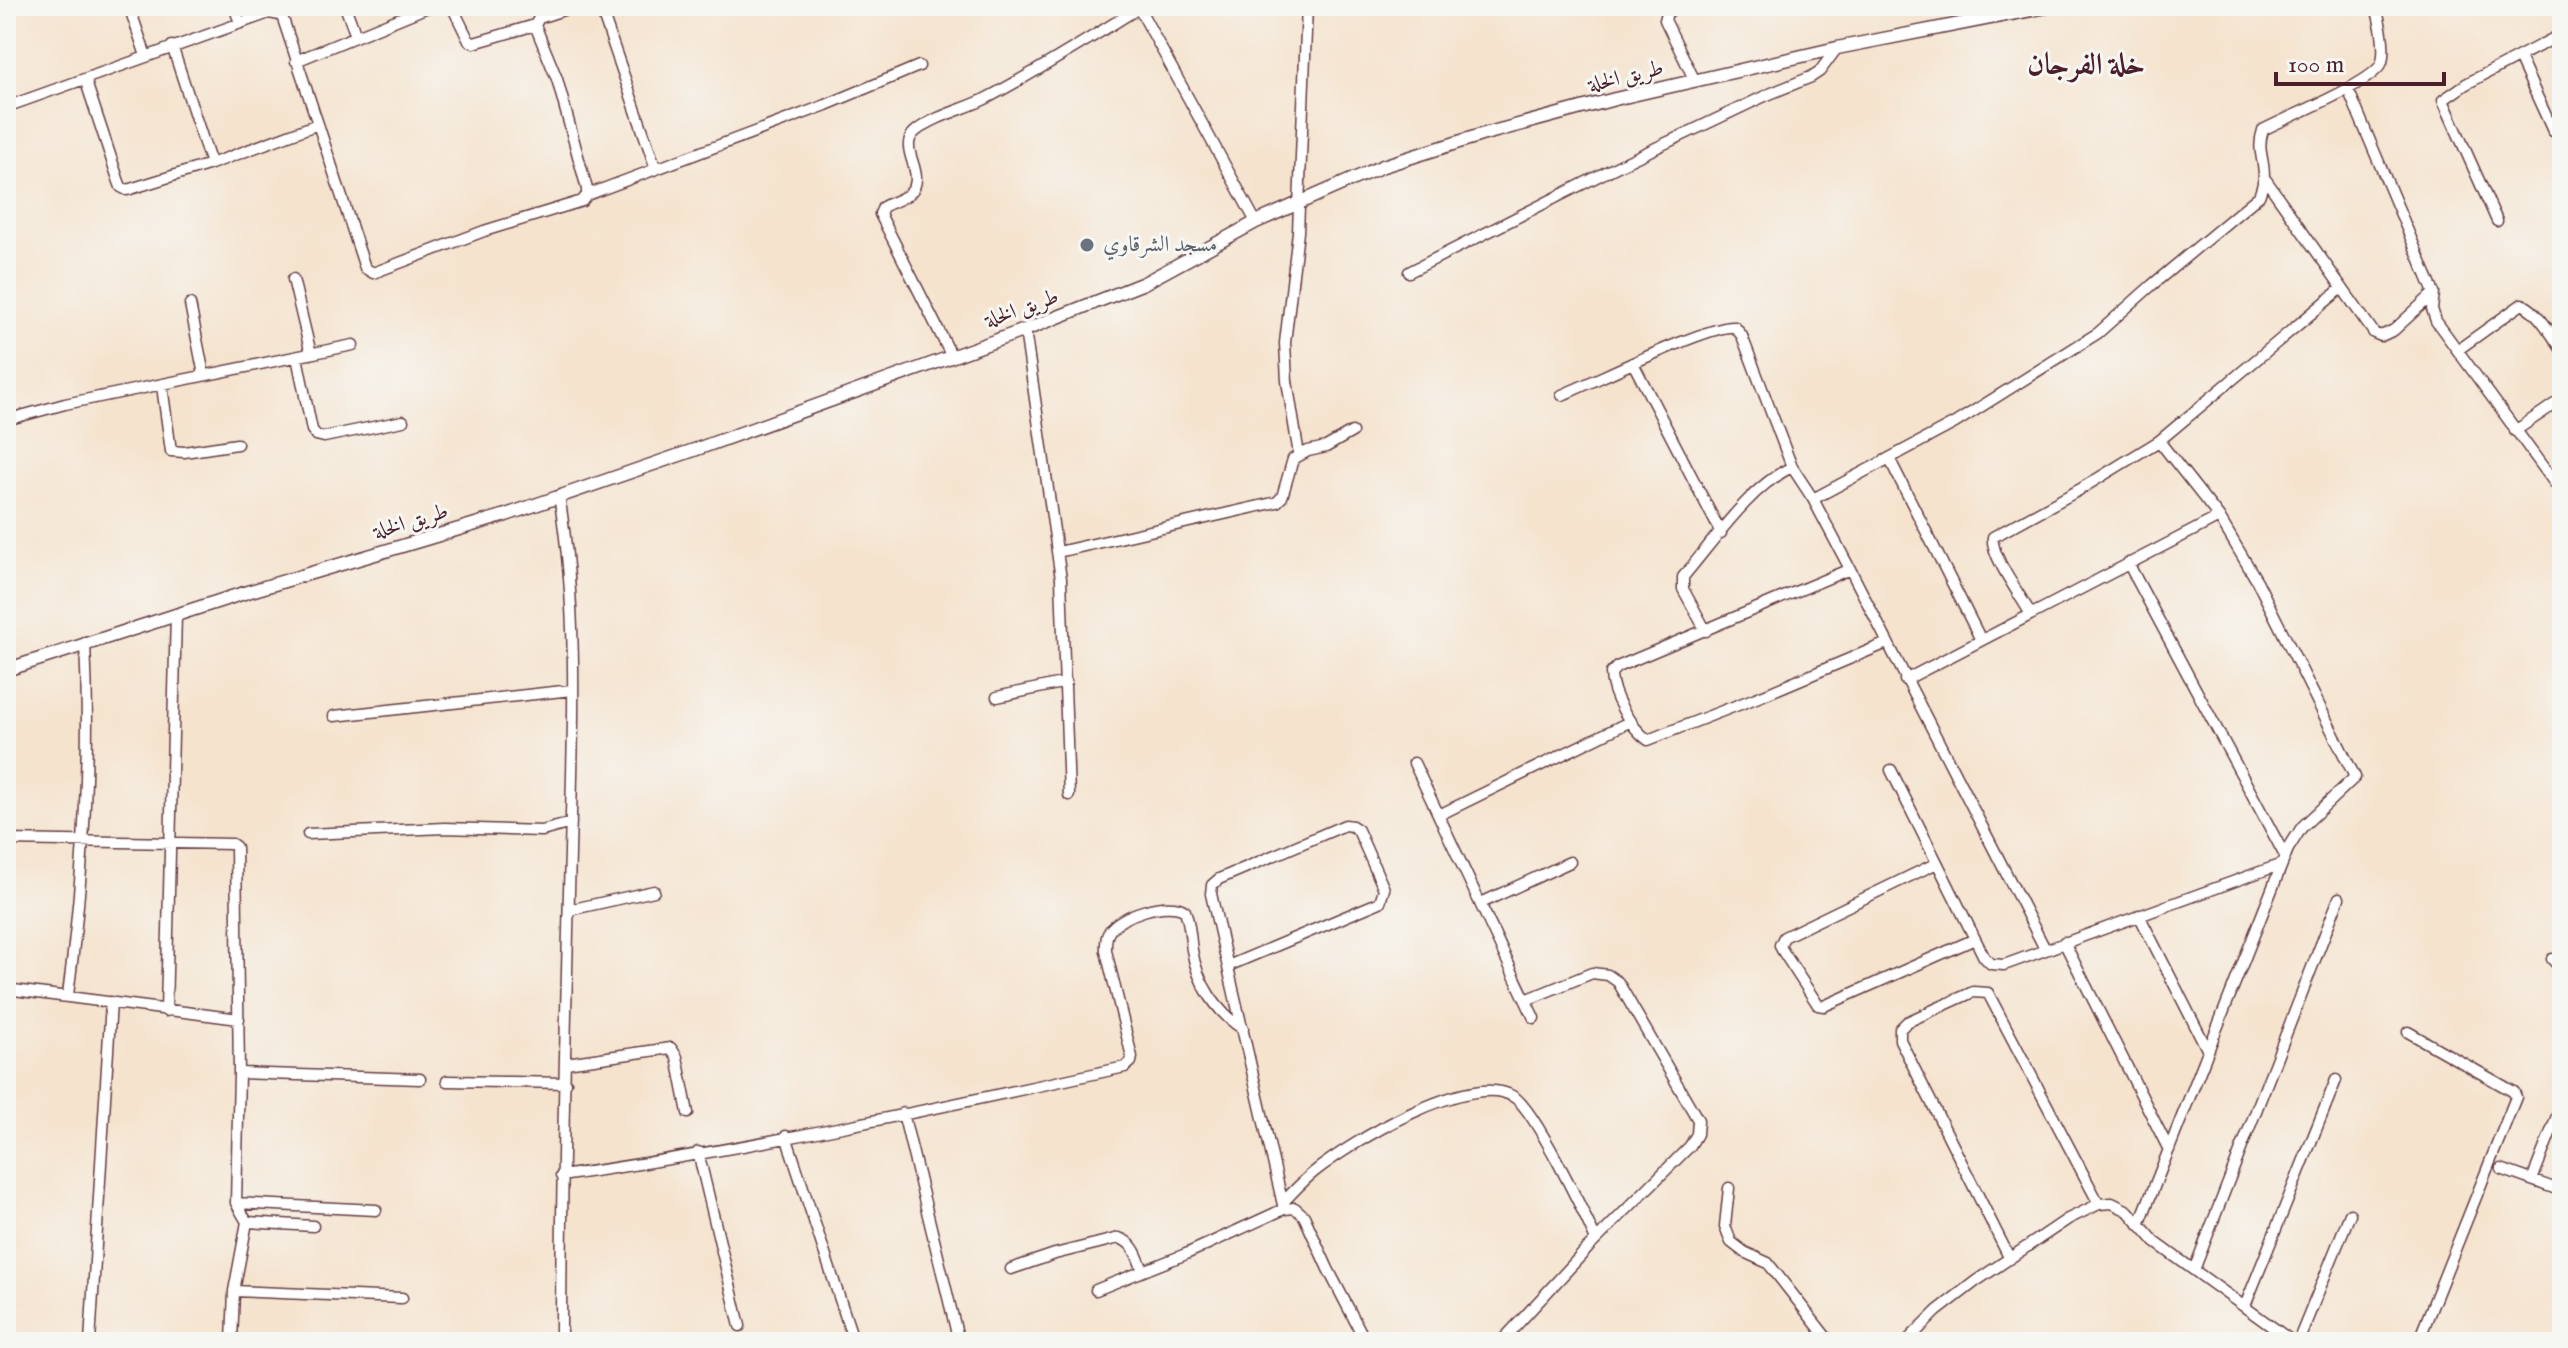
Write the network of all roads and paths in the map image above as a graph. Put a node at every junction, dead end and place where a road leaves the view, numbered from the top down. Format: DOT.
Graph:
graph roads {
  1 [pos="129,6"];
  2 [pos="234,6"];
  3 [pos="345,6"];
  4 [pos="430,6"];
  5 [pos="452,6"];
  6 [pos="575,6"];
  7 [pos="600,6"];
  8 [pos="1307,6"];
  9 [pos="1678,6"];
  10 [pos="2052,6"];
  11 [pos="2376,6"];
  12 [pos="1140,7"];
  13 [pos="240,23"];
  14 [pos="535,25"];
  15 [pos="2562,34"];
  16 [pos="356,36"];
  17 [pos="172,46"];
  18 [pos="1837,48"];
  19 [pos="146,56"];
  20 [pos="2519,57"];
  21 [pos="296,61"];
  22 [pos="919,66"];
  23 [pos="85,79"];
  24 [pos="1695,81"];
  25 [pos="2348,89"];
  26 [pos="6,107"];
  27 [pos="318,124"];
  28 [pos="2562,136"];
  29 [pos="211,164"];
  30 [pos="656,169"];
  31 [pos="2266,180"];
  32 [pos="587,195"];
  33 [pos="1298,201"];
  34 [pos="2497,221"];
  35 [pos="1256,222"];
  36 [pos="1409,272"];
  37 [pos="293,279"];
  38 [pos="2342,288"];
  39 [pos="2434,293"];
  40 [pos="190,304"];
  41 [pos="1025,330"];
  42 [pos="353,345"];
  43 [pos="2459,349"];
  44 [pos="2562,350"];
  45 [pos="311,354"];
  46 [pos="951,355"];
  47 [pos="297,357"];
  48 [pos="1634,365"];
  49 [pos="204,375"];
  50 [pos="162,386"];
  51 [pos="1562,395"];
  52 [pos="2562,399"];
  53 [pos="6,420"];
  54 [pos="403,421"];
  55 [pos="2515,431"];
  56 [pos="1352,432"];
  57 [pos="2159,441"];
  58 [pos="237,444"];
  59 [pos="1299,455"];
  60 [pos="1889,458"];
  61 [pos="1792,467"];
  62 [pos="2561,489"];
  63 [pos="559,496"];
  64 [pos="1813,499"];
  65 [pos="2219,517"];
  66 [pos="1721,533"];
  67 [pos="1058,552"];
  68 [pos="2128,563"];
  69 [pos="1850,569"];
  70 [pos="2030,613"];
  71 [pos="176,614"];
  72 [pos="1706,631"];
  73 [pos="1981,640"];
  74 [pos="85,643"];
  75 [pos="1887,643"];
  76 [pos="6,670"];
  77 [pos="1905,680"];
  78 [pos="1066,682"];
  79 [pos="572,690"];
  80 [pos="997,697"];
  81 [pos="334,716"];
  82 [pos="1631,721"];
  83 [pos="1414,763"];
  84 [pos="1891,770"];
  85 [pos="1069,795"];
  86 [pos="1439,815"];
  87 [pos="571,823"];
  88 [pos="308,834"];
  89 [pos="6,840"];
  90 [pos="83,840"];
  91 [pos="171,843"];
  92 [pos="2284,860"];
  93 [pos="1570,862"];
  94 [pos="1937,863"];
  95 [pos="654,891"];
  96 [pos="2339,898"];
  97 [pos="1481,903"];
  98 [pos="569,910"];
  99 [pos="2139,915"];
  100 [pos="1975,939"];
  101 [pos="2064,942"];
  102 [pos="2045,949"];
  103 [pos="2552,959"];
  104 [pos="1228,966"];
  105 [pos="2562,970"];
  106 [pos="6,989"];
  107 [pos="68,995"];
  108 [pos="1526,1000"];
  109 [pos="111,1002"];
  110 [pos="166,1011"];
  111 [pos="1534,1018"];
  112 [pos="239,1019"];
  113 [pos="1243,1029"];
  114 [pos="2408,1032"];
  115 [pos="2207,1049"];
  116 [pos="566,1063"];
  117 [pos="239,1073"];
  118 [pos="420,1079"];
  119 [pos="2336,1080"];
  120 [pos="447,1081"];
  121 [pos="566,1083"];
  122 [pos="2562,1103"];
  123 [pos="688,1113"];
  124 [pos="903,1113"];
  125 [pos="786,1136"];
  126 [pos="2169,1150"];
  127 [pos="698,1152"];
  128 [pos="2501,1169"];
  129 [pos="561,1176"];
  130 [pos="2532,1180"];
  131 [pos="1729,1188"];
  132 [pos="2562,1191"];
  133 [pos="236,1203"];
  134 [pos="2099,1204"];
  135 [pos="1284,1205"];
  136 [pos="376,1210"];
  137 [pos="2350,1214"];
  138 [pos="247,1222"];
  139 [pos="2139,1225"];
  140 [pos="313,1226"];
  141 [pos="1596,1240"];
  142 [pos="2010,1259"];
  143 [pos="1011,1269"];
  144 [pos="2194,1270"];
  145 [pos="1143,1271"];
  146 [pos="1096,1290"];
  147 [pos="234,1291"];
  148 [pos="402,1298"];
  149 [pos="2245,1306"];
  150 [pos="740,1326"];
  151 [pos="1364,1341"];
  152 [pos="90,1342"];
  153 [pos="232,1342"];
  154 [pos="561,1342"];
  155 [pos="854,1342"];
  156 [pos="959,1342"];
  157 [pos="1501,1342"];
  158 [pos="1830,1342"];
  159 [pos="1906,1342"];
  160 [pos="2296,1342"];
  161 [pos="2418,1342"];
  1 -- 19 [label="street"];
  2 -- 13 [label="street"];
  3 -- 16 [label="street"];
  4 -- 16 [label="street"];
  5 -- 14 [label="street"];
  6 -- 14 [label="street"];
  7 -- 30 [label="street"];
  8 -- 33 [label="street"];
  9 -- 24 [label="street"];
  10 -- 18 [label="street, طريق الخلة"];
  11 -- 25 [label="street"];
  12 -- 35 [label="street"];
  12 -- 46 [label="street"];
  13 -- 17 [label="street"];
  13 -- 21 [label="street"];
  14 -- 32 [label="street"];
  15 -- 20 [label="street"];
  16 -- 21 [label="street"];
  17 -- 19 [label="street"];
  17 -- 29 [label="street"];
  18 -- 24 [label="street, طريق الخلة"];
  18 -- 36 [label="street"];
  19 -- 23 [label="street"];
  20 -- 28 [label="street"];
  20 -- 34 [label="street"];
  21 -- 27 [label="street"];
  22 -- 30 [label="street"];
  23 -- 26 [label="street"];
  23 -- 29 [label="street"];
  24 -- 33 [label="street, طريق الخلة"];
  25 -- 31 [label="street"];
  25 -- 39 [label="street"];
  27 -- 29 [label="street"];
  27 -- 32 [label="street"];
  30 -- 32 [label="street"];
  31 -- 38 [label="street"];
  31 -- 60 [label="street"];
  33 -- 35 [label="street, طريق الخلة"];
  33 -- 59 [label="street"];
  35 -- 41 [label="street, طريق الخلة"];
  37 -- 45 [label="street"];
  38 -- 39 [label="street"];
  38 -- 57 [label="street"];
  39 -- 43 [label="street"];
  40 -- 49 [label="street"];
  41 -- 46 [label="street, طريق الخلة"];
  41 -- 67 [label="street"];
  42 -- 45 [label="street"];
  43 -- 44 [label="street"];
  43 -- 55 [label="street"];
  45 -- 47 [label="street"];
  46 -- 63 [label="street, طريق الخلة"];
  47 -- 49 [label="street"];
  47 -- 54 [label="street"];
  48 -- 51 [label="street"];
  48 -- 61 [label="street"];
  48 -- 66 [label="street"];
  49 -- 50 [label="street"];
  50 -- 53 [label="street"];
  50 -- 58 [label="street"];
  52 -- 55 [label="street"];
  55 -- 62 [label="street"];
  56 -- 59 [label="street"];
  57 -- 65 [label="street"];
  57 -- 70 [label="street"];
  59 -- 67 [label="street"];
  60 -- 64 [label="street"];
  60 -- 73 [label="street"];
  61 -- 64 [label="street"];
  61 -- 66 [label="street"];
  63 -- 71 [label="street, طريق الخلة"];
  63 -- 79 [label="street"];
  64 -- 69 [label="street"];
  65 -- 68 [label="street"];
  65 -- 92 [label="street"];
  66 -- 72 [label="street"];
  67 -- 78 [label="street"];
  68 -- 70 [label="street"];
  68 -- 92 [label="street"];
  69 -- 72 [label="street"];
  69 -- 75 [label="street"];
  70 -- 73 [label="street"];
  71 -- 74 [label="street, طريق الخلة"];
  71 -- 91 [label="street"];
  72 -- 82 [label="street"];
  73 -- 77 [label="street"];
  74 -- 76 [label="street, طريق الخلة"];
  74 -- 90 [label="street"];
  75 -- 77 [label="street"];
  75 -- 82 [label="street"];
  77 -- 102 [label="street"];
  78 -- 80 [label="street"];
  78 -- 85 [label="street"];
  79 -- 81 [label="street"];
  79 -- 87 [label="street"];
  82 -- 86 [label="street"];
  83 -- 86 [label="street"];
  84 -- 94 [label="street"];
  86 -- 97 [label="street"];
  87 -- 88 [label="street"];
  87 -- 98 [label="street"];
  89 -- 90 [label="street"];
  90 -- 91 [label="street"];
  90 -- 107 [label="street"];
  91 -- 110 [label="street"];
  91 -- 112 [label="street"];
  92 -- 99 [label="street"];
  92 -- 115 [label="street"];
  93 -- 97 [label="street"];
  94 -- 100 [label="street"];
  94 -- 100 [label="street"];
  95 -- 98 [label="street"];
  96 -- 144 [label="street"];
  97 -- 108 [label="street"];
  98 -- 116 [label="street"];
  99 -- 101 [label="street"];
  99 -- 115 [label="street"];
  100 -- 102 [label="street"];
  101 -- 102 [label="street"];
  101 -- 126 [label="street"];
  103 -- 105 [label="street"];
  104 -- 104 [label="street"];
  104 -- 113 [label="street"];
  106 -- 107 [label="street"];
  107 -- 109 [label="street"];
  108 -- 111 [label="street"];
  108 -- 141 [label="street"];
  109 -- 110 [label="street"];
  109 -- 152 [label="street"];
  110 -- 112 [label="street"];
  112 -- 117 [label="street"];
  113 -- 124 [label="street"];
  113 -- 135 [label="street"];
  114 -- 161 [label="street"];
  115 -- 126 [label="street"];
  116 -- 121 [label="street"];
  116 -- 123 [label="street"];
  117 -- 118 [label="street"];
  117 -- 133 [label="street"];
  119 -- 149 [label="street"];
  120 -- 121 [label="street"];
  121 -- 129 [label="street"];
  122 -- 130 [label="street"];
  124 -- 125 [label="street"];
  124 -- 156 [label="street"];
  125 -- 127 [label="street"];
  125 -- 155 [label="street"];
  126 -- 139 [label="street"];
  127 -- 129 [label="street"];
  127 -- 150 [label="street"];
  128 -- 130 [label="street"];
  129 -- 154 [label="street"];
  130 -- 132 [label="street"];
  131 -- 158 [label="street"];
  133 -- 136 [label="street"];
  133 -- 138 [label="street"];
  134 -- 139 [label="street"];
  134 -- 142 [label="street"];
  134 -- 142 [label="street"];
  135 -- 141 [label="street"];
  135 -- 145 [label="street"];
  135 -- 151 [label="street"];
  137 -- 160 [label="street"];
  138 -- 140 [label="street"];
  138 -- 147 [label="street"];
  139 -- 144 [label="street"];
  141 -- 157 [label="street"];
  142 -- 159 [label="street"];
  143 -- 145 [label="street"];
  144 -- 149 [label="street"];
  145 -- 146 [label="street"];
  147 -- 148 [label="street"];
  147 -- 153 [label="street"];
  149 -- 160 [label="street"];
}
